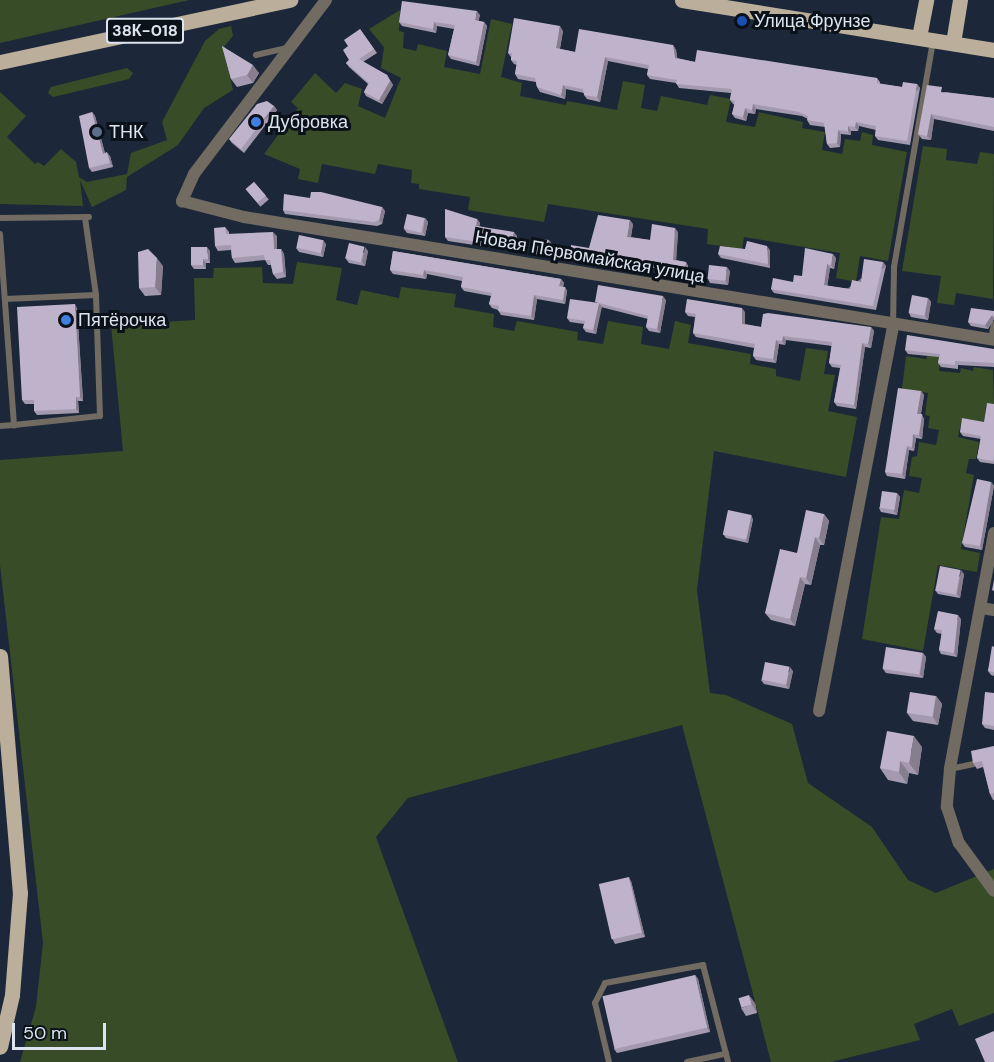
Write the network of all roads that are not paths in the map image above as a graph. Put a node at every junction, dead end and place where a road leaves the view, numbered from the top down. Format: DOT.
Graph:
graph roads {
  1 [pos="290,0"];
  2 [pos="326,0"];
  3 [pos="682,0"];
  4 [pos="926,0"];
  5 [pos="960,0"];
  6 [pos="926,39"];
  7 [pos="953,43"];
  8 [pos="293,46"];
  9 [pos="994,50"];
  10 [pos="256,55"];
  11 [pos="0,62"];
  12 [pos="0,218"];
  13 [pos="0,234"];
  14 [pos="96,295"];
  15 [pos="5,299"];
  16 [pos="994,324"];
  17 [pos="893,326"];
  18 [pos="993,340"];
  19 [pos="14,425"];
  20 [pos="0,426"];
  21 [pos="994,534"];
  22 [pos="981,608"];
  23 [pos="994,610"];
  24 [pos="0,656"];
  25 [pos="819,711"];
  26 [pos="973,764"];
  27 [pos="950,769"];
  28 [pos="994,891"];
  29 [pos="0,1047"];
  30 [pos="726,1054"];
  31 [pos="609,1062"];
  32 [pos="687,1062"];
  33 [pos="728,1062"];
  1 -- 11 [label="main road, 38К-018"];
  2 -- 8 [label="street"];
  3 -- 6 [label="main road"];
  4 -- 6 [label="main road"];
  5 -- 7 [label="main road"];
  6 -- 7 [label="main road"];
  6 -- 17 [label="lane"];
  7 -- 9 [label="main road"];
  8 -- 10 [label="lane"];
  8 -- 17 [label="street, Новая Первомайская улица"];
  12 -- 14 [label="lane"];
  13 -- 15 [label="lane"];
  14 -- 15 [label="lane"];
  14 -- 19 [label="lane"];
  15 -- 19 [label="lane"];
  16 -- 18 [label="lane"];
  17 -- 18 [label="street, Новая Первомайская улица"];
  17 -- 25 [label="street"];
  19 -- 20 [label="lane"];
  21 -- 22 [label="street"];
  22 -- 23 [label="street"];
  22 -- 27 [label="street"];
  24 -- 29 [label="main road"];
  26 -- 27 [label="lane"];
  27 -- 28 [label="street"];
  30 -- 31 [label="lane"];
  30 -- 32 [label="lane"];
  30 -- 33 [label="lane"];
}
